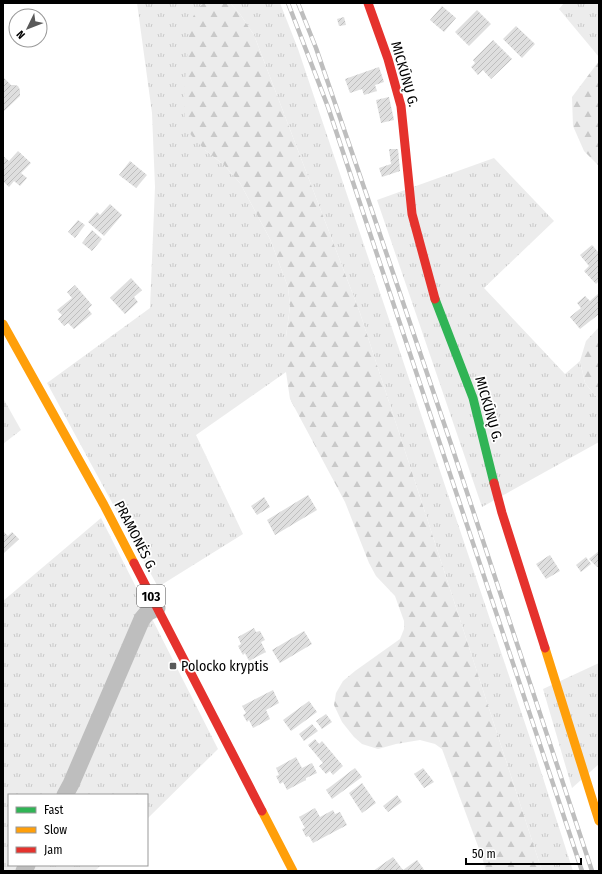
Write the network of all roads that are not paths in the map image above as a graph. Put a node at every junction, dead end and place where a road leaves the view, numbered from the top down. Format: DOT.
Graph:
graph roads {
  1 [pos="368,3"];
  2 [pos="3,324"];
  3 [pos="157,608"];
  4 [pos="66,794"];
  5 [pos="599,821"];
  6 [pos="293,871"];
  1 -- 5 [label="street, MICKŪNŲ G."];
  2 -- 3 [label="street, PRAMONĖS G. / 103"];
  3 -- 4 [label="street"];
  3 -- 6 [label="street, PRAMONĖS G. / 103"];
}
